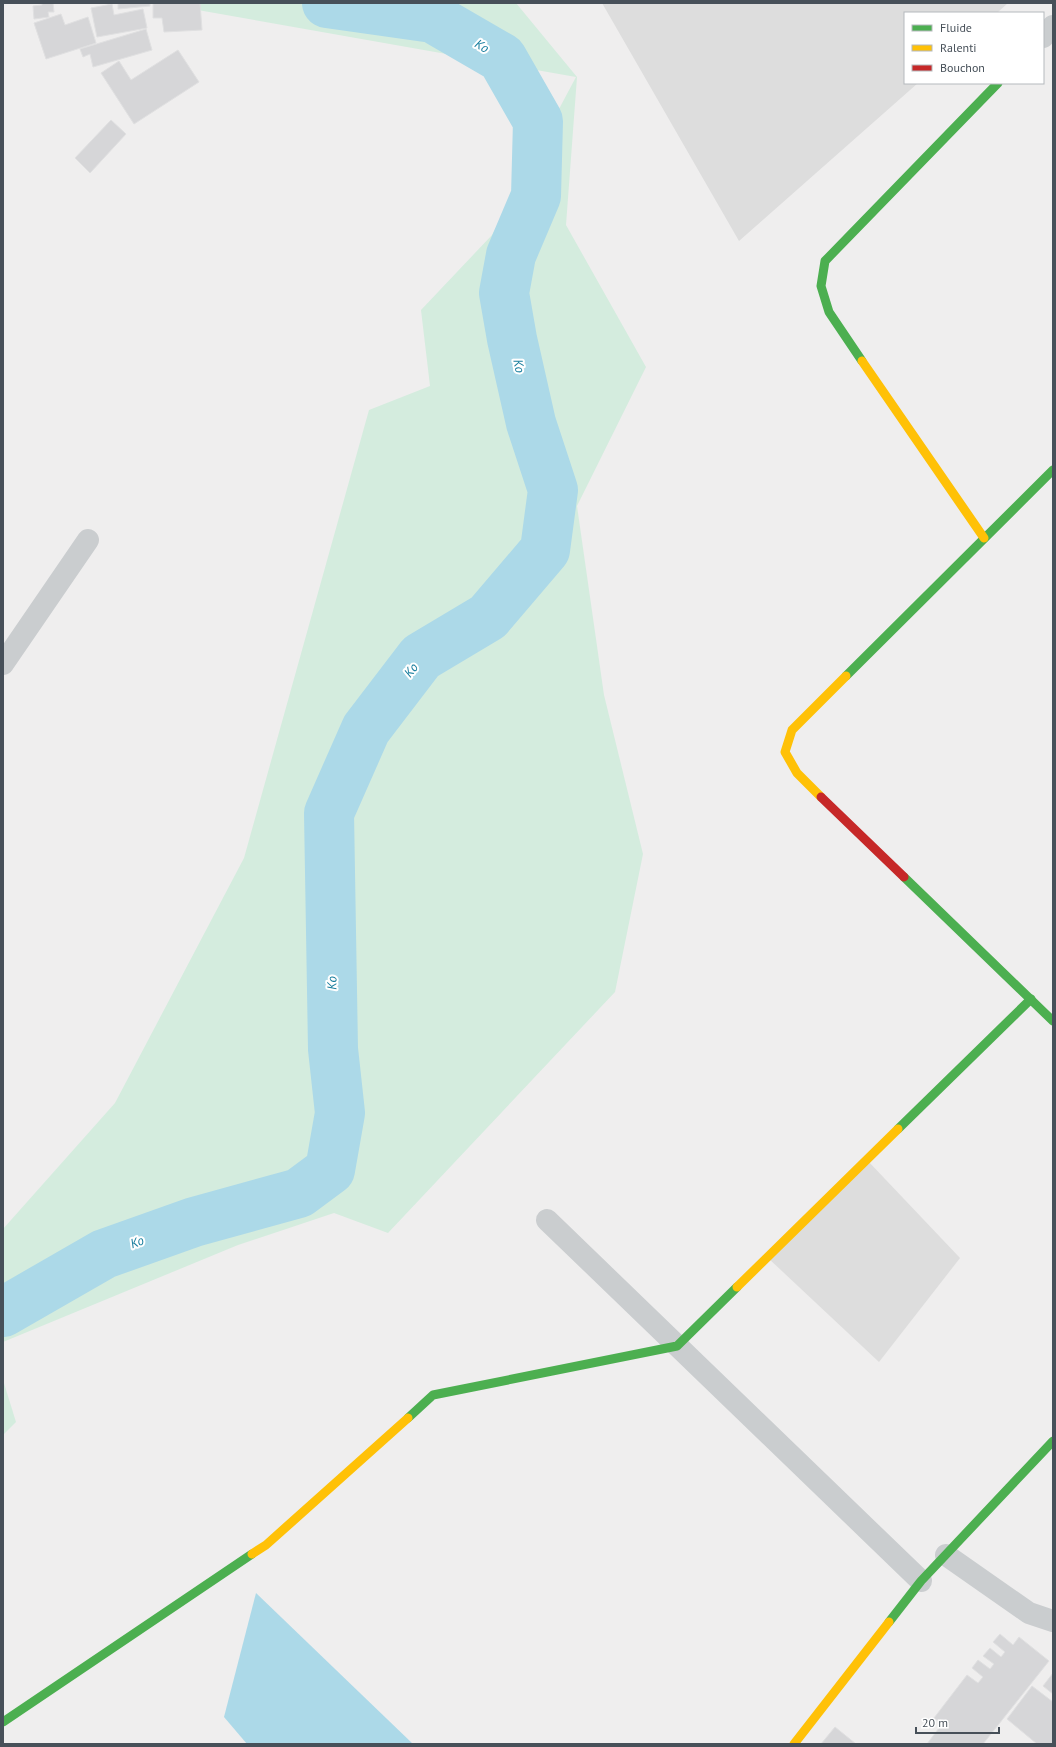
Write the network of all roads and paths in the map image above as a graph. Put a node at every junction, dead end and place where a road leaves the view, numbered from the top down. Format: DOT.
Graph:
graph roads {
  1 [pos="1053,26"];
  2 [pos="1044,35"];
  3 [pos="997,84"];
  4 [pos="1053,470"];
  5 [pos="984,538"];
  6 [pos="88,540"];
  7 [pos="3,664"];
  8 [pos="1031,999"];
  9 [pos="1053,1021"];
  10 [pos="546,1220"];
  11 [pos="677,1346"];
  12 [pos="1053,1441"];
  13 [pos="946,1555"];
  14 [pos="921,1581"];
  15 [pos="1053,1621"];
  16 [pos="3,1722"];
  17 [pos="794,1744"];
  1 -- 2 [label="street"];
  3 -- 5 [label="street"];
  4 -- 5 [label="street"];
  5 -- 8 [label="street"];
  6 -- 7 [label="street"];
  8 -- 9 [label="street"];
  8 -- 11 [label="street"];
  10 -- 11 [label="street"];
  11 -- 14 [label="street"];
  11 -- 16 [label="street"];
  12 -- 13 [label="street"];
  13 -- 14 [label="street"];
  13 -- 15 [label="street"];
  14 -- 17 [label="street"];
}
